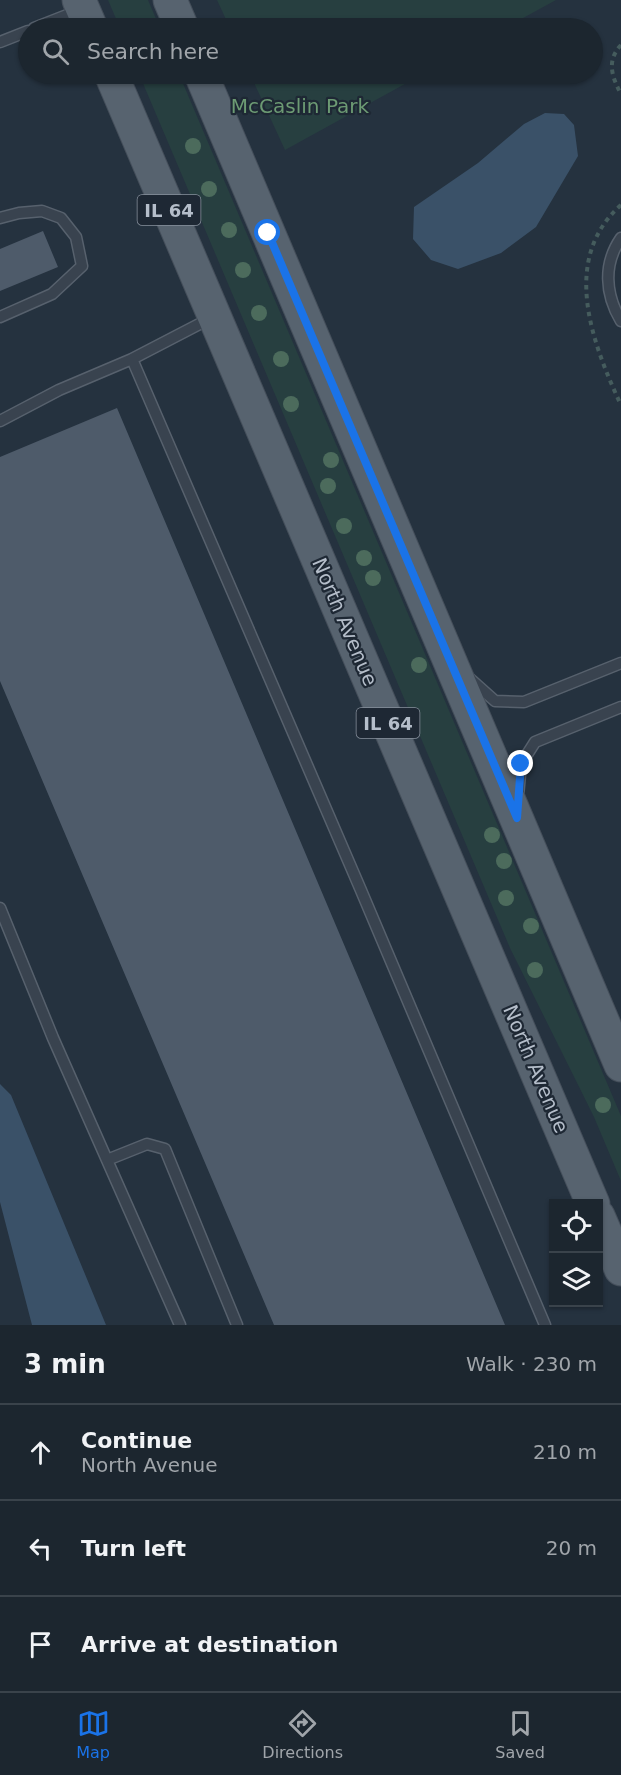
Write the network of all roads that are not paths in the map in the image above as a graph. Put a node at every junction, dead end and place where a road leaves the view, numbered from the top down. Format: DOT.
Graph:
graph roads {
  1 [pos="170,0"];
  2 [pos="84,12"];
  3 [pos="65,18"];
  4 [pos="178,18"];
  5 [pos="18,35"];
  6 [pos="0,42"];
  7 [pos="115,84"];
  8 [pos="205,84"];
  9 [pos="0,219"];
  10 [pos="621,238"];
  11 [pos="214,316"];
  12 [pos="0,317"];
  13 [pos="621,321"];
  14 [pos="132,359"];
  15 [pos="0,421"];
  16 [pos="450,660"];
  17 [pos="621,663"];
  18 [pos="621,707"];
  19 [pos="517,818"];
  20 [pos="0,908"];
  21 [pos="621,1065"];
  22 [pos="107,1160"];
  23 [pos="591,1199"];
  24 [pos="603,1228"];
  25 [pos="621,1269"];
  26 [pos="180,1325"];
  27 [pos="237,1325"];
  28 [pos="545,1325"];
  1 -- 4 [label="main road"];
  2 -- 3 [label="lane"];
  5 -- 6 [label="lane"];
  7 -- 11 [label="main road, North Avenue / IL 64"];
  8 -- 16 [label="main road"];
  9 -- 12 [label="lane"];
  10 -- 13 [label="lane"];
  11 -- 14 [label="lane"];
  11 -- 23 [label="main road, North Avenue / IL 64"];
  14 -- 15 [label="lane"];
  14 -- 28 [label="lane"];
  16 -- 17 [label="lane"];
  16 -- 19 [label="main road"];
  18 -- 19 [label="lane"];
  19 -- 21 [label="main road"];
  20 -- 22 [label="lane"];
  22 -- 26 [label="lane"];
  22 -- 27 [label="lane"];
  24 -- 25 [label="main road"];
}
